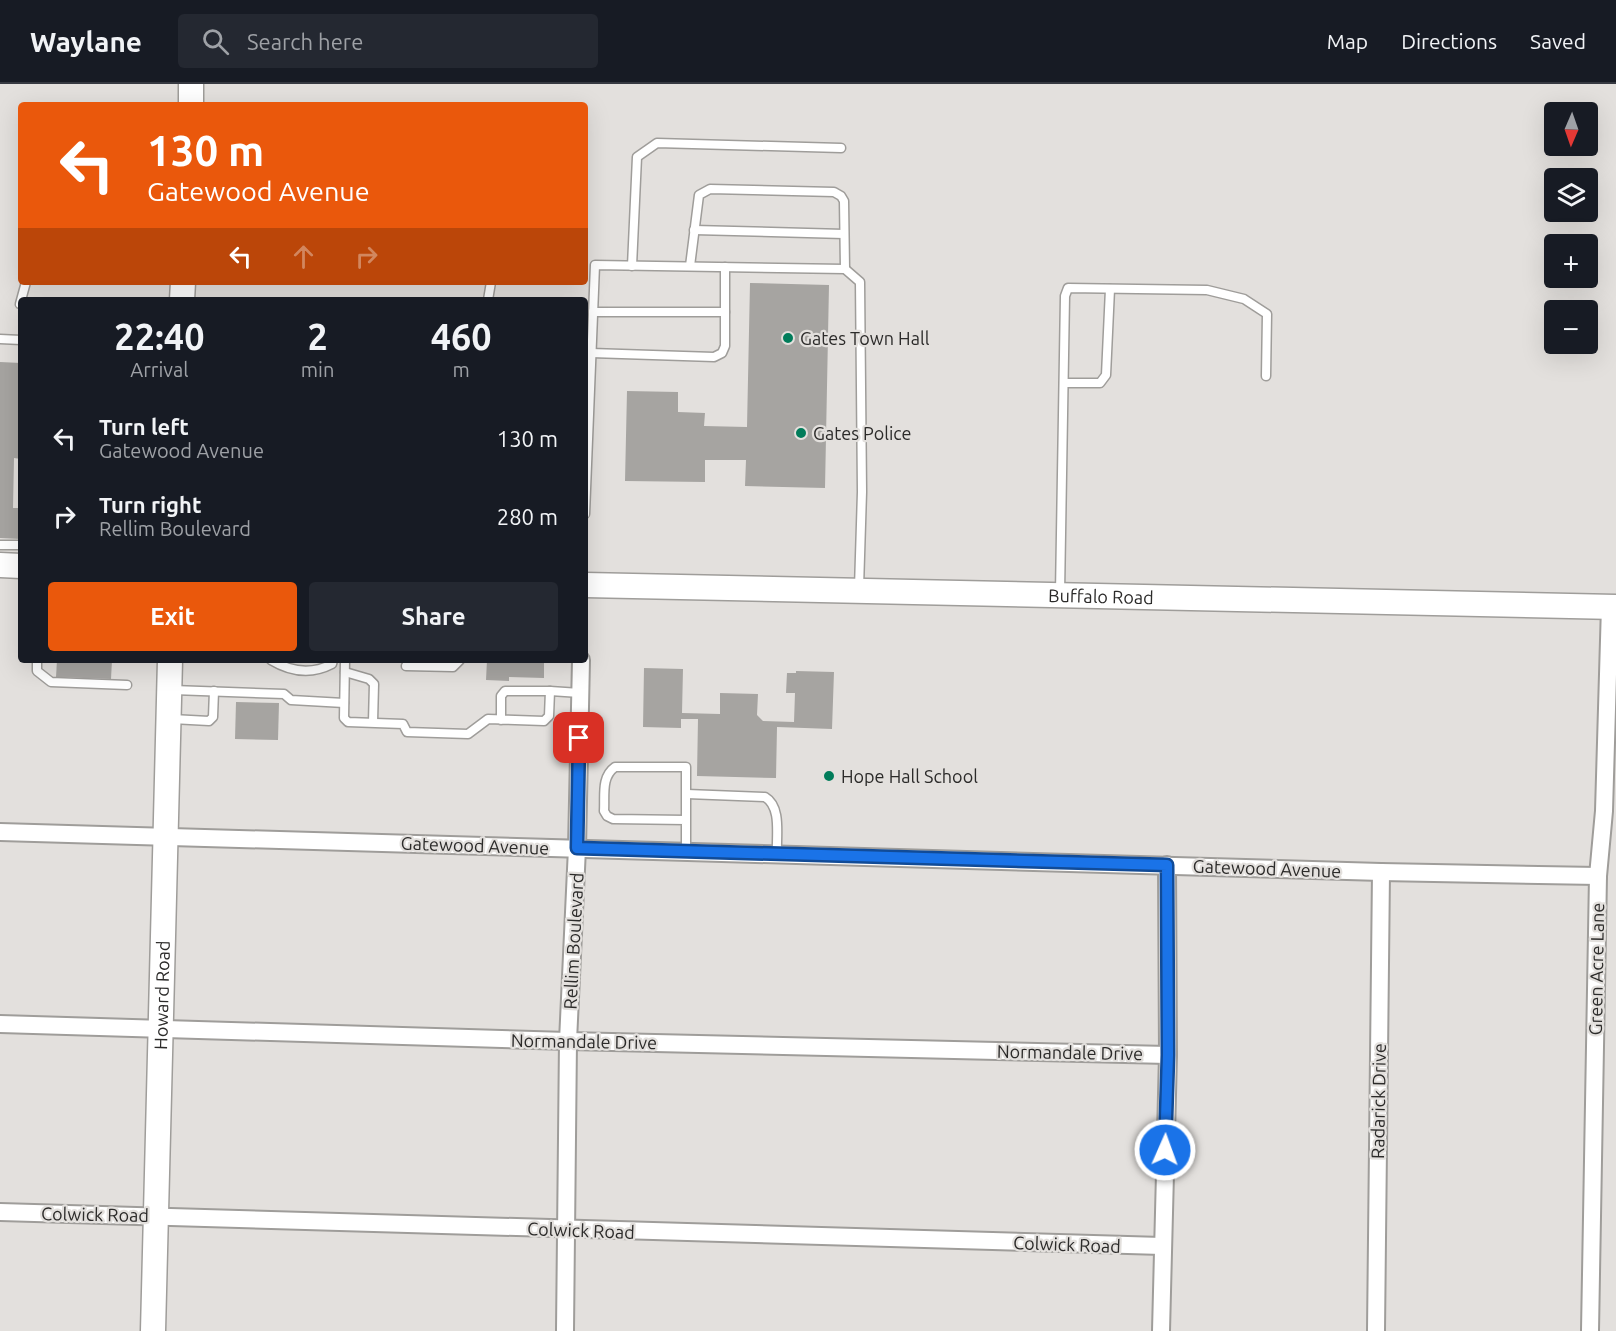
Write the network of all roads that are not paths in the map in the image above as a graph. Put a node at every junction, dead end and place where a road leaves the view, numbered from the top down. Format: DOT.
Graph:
graph roads {
  1 [pos="191,84"];
  2 [pos="190,102"];
  3 [pos="840,148"];
  4 [pos="694,230"];
  5 [pos="844,234"];
  6 [pos="632,266"];
  7 [pos="690,266"];
  8 [pos="725,267"];
  9 [pos="845,269"];
  10 [pos="1110,289"];
  11 [pos="593,312"];
  12 [pos="725,312"];
  13 [pos="0,339"];
  14 [pos="18,340"];
  15 [pos="591,353"];
  16 [pos="1266,376"];
  17 [pos="1064,383"];
  18 [pos="588,434"];
  19 [pos="0,545"];
  20 [pos="18,545"];
  21 [pos="0,566"];
  22 [pos="18,566"];
  23 [pos="588,585"];
  24 [pos="859,591"];
  25 [pos="1060,594"];
  26 [pos="1613,607"];
  27 [pos="37,663"];
  28 [pos="170,663"];
  29 [pos="276,663"];
  30 [pos="332,663"];
  31 [pos="345,663"];
  32 [pos="457,663"];
  33 [pos="581,663"];
  34 [pos="406,666"];
  35 [pos="345,672"];
  36 [pos="127,685"];
  37 [pos="168,689"];
  38 [pos="214,691"];
  39 [pos="550,691"];
  40 [pos="580,693"];
  41 [pos="344,703"];
  42 [pos="168,719"];
  43 [pos="501,720"];
  44 [pos="373,722"];
  45 [pos="687,794"];
  46 [pos="686,820"];
  47 [pos="0,832"];
  48 [pos="166,837"];
  49 [pos="577,848"];
  50 [pos="686,851"];
  51 [pos="777,854"];
  52 [pos="1167,865"];
  53 [pos="1381,872"];
  54 [pos="1598,876"];
  55 [pos="0,1024"];
  56 [pos="161,1030"];
  57 [pos="568,1041"];
  58 [pos="1168,1055"];
  59 [pos="0,1212"];
  60 [pos="156,1216"];
  61 [pos="567,1230"];
  62 [pos="1162,1246"];
  63 [pos="153,1331"];
  64 [pos="565,1331"];
  65 [pos="1161,1331"];
  66 [pos="1376,1331"];
  67 [pos="1590,1331"];
  1 -- 2 [label="main road"];
  3 -- 6 [label="lane"];
  4 -- 5 [label="lane"];
  4 -- 5 [label="lane"];
  4 -- 7 [label="lane"];
  5 -- 9 [label="lane"];
  6 -- 7 [label="lane"];
  6 -- 11 [label="lane"];
  7 -- 8 [label="lane"];
  8 -- 9 [label="lane"];
  8 -- 12 [label="lane"];
  9 -- 24 [label="lane"];
  10 -- 16 [label="lane"];
  10 -- 17 [label="lane"];
  10 -- 17 [label="lane"];
  11 -- 12 [label="lane"];
  11 -- 15 [label="lane"];
  12 -- 15 [label="lane"];
  13 -- 14 [label="lane"];
  15 -- 18 [label="lane"];
  17 -- 25 [label="lane"];
  19 -- 20 [label="lane"];
  21 -- 22 [label="main road"];
  23 -- 24 [label="main road, Buffalo Road"];
  24 -- 25 [label="main road, Buffalo Road"];
  25 -- 26 [label="main road, Buffalo Road"];
  26 -- 54 [label="street, Green Acre Lane"];
  27 -- 36 [label="lane"];
  28 -- 37 [label="main road, Howard Road"];
  29 -- 30 [label="lane"];
  31 -- 35 [label="lane"];
  32 -- 34 [label="lane"];
  33 -- 40 [label="street, Rellim Boulevard"];
  35 -- 41 [label="lane"];
  35 -- 44 [label="lane"];
  37 -- 38 [label="lane"];
  37 -- 42 [label="main road, Howard Road"];
  38 -- 41 [label="lane"];
  38 -- 42 [label="lane"];
  39 -- 40 [label="lane"];
  39 -- 43 [label="lane"];
  39 -- 43 [label="lane"];
  40 -- 49 [label="street, Rellim Boulevard"];
  41 -- 44 [label="lane"];
  42 -- 48 [label="main road, Howard Road"];
  43 -- 44 [label="lane"];
  45 -- 46 [label="lane"];
  45 -- 46 [label="lane"];
  45 -- 51 [label="lane"];
  46 -- 50 [label="lane"];
  47 -- 48 [label="street, Gatewood Avenue"];
  48 -- 49 [label="street, Gatewood Avenue"];
  48 -- 56 [label="main road, Howard Road"];
  49 -- 50 [label="street, Gatewood Avenue"];
  49 -- 57 [label="street, Rellim Boulevard"];
  50 -- 51 [label="street, Gatewood Avenue"];
  51 -- 52 [label="street, Gatewood Avenue"];
  52 -- 53 [label="street, Gatewood Avenue"];
  52 -- 58 [label="street"];
  53 -- 54 [label="street, Gatewood Avenue"];
  53 -- 66 [label="street, Radarick Drive"];
  54 -- 67 [label="street, Green Acre Lane"];
  55 -- 56 [label="street, Normandale Drive"];
  56 -- 57 [label="street, Normandale Drive"];
  56 -- 60 [label="main road, Howard Road"];
  57 -- 58 [label="street, Normandale Drive"];
  57 -- 61 [label="street, Rellim Boulevard"];
  58 -- 62 [label="street"];
  59 -- 60 [label="street, Colwick Road"];
  60 -- 61 [label="street, Colwick Road"];
  60 -- 63 [label="main road, Howard Road"];
  61 -- 62 [label="street, Colwick Road"];
  61 -- 64 [label="street, Rellim Boulevard"];
  62 -- 65 [label="street"];
}
